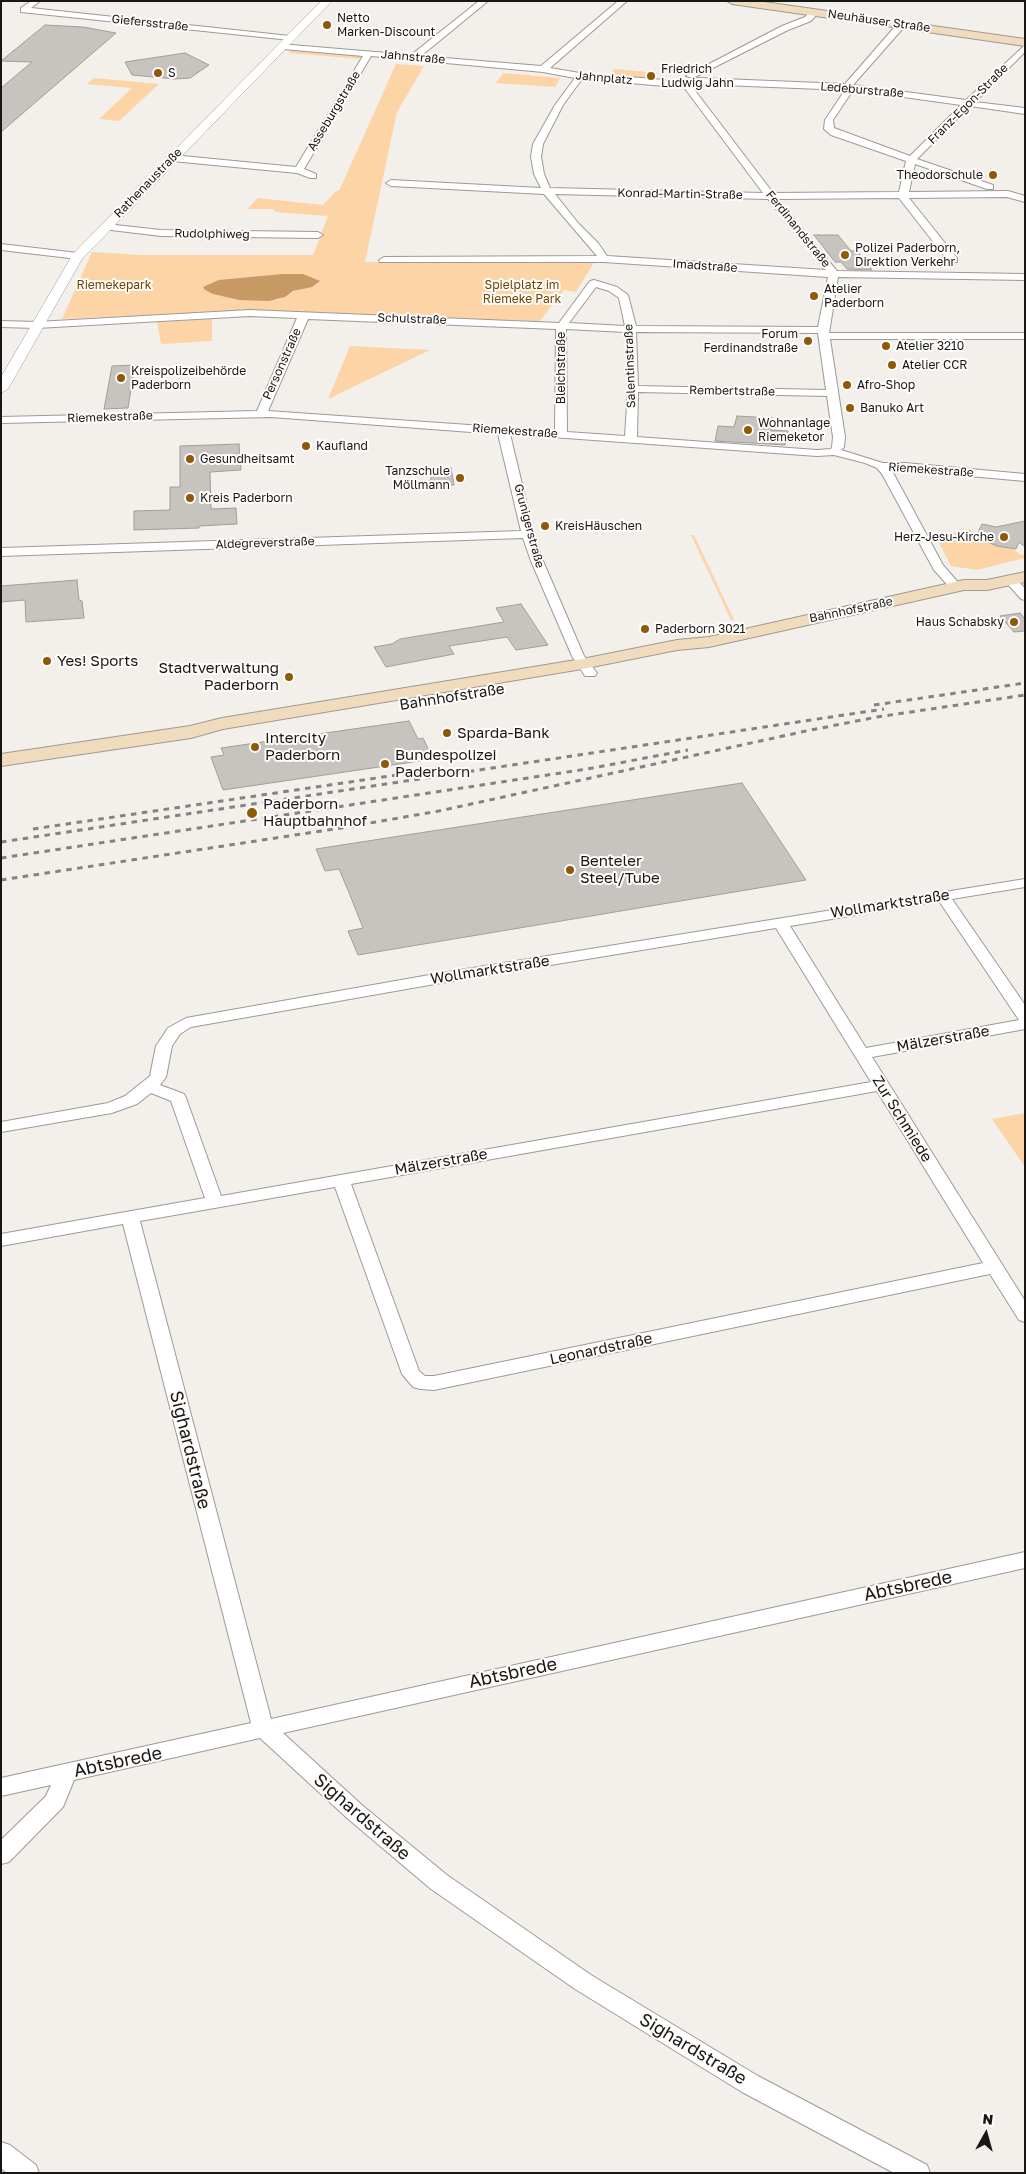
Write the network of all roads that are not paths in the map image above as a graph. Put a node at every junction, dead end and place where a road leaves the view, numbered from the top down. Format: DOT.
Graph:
graph roads {
  1 [pos="36,1"];
  2 [pos="327,1"];
  3 [pos="484,1"];
  4 [pos="623,1"];
  5 [pos="732,1"];
  6 [pos="826,4"];
  7 [pos="815,12"];
  8 [pos="902,24"];
  9 [pos="287,42"];
  10 [pos="1025,43"];
  11 [pos="1025,47"];
  12 [pos="369,53"];
  13 [pos="414,58"];
  14 [pos="543,69"];
  15 [pos="580,76"];
  16 [pos="672,78"];
  17 [pos="694,79"];
  18 [pos="687,86"];
  19 [pos="847,87"];
  20 [pos="969,103"];
  21 [pos="1025,111"];
  22 [pos="172,158"];
  23 [pos="911,160"];
  24 [pos="299,170"];
  25 [pos="313,176"];
  26 [pos="391,183"];
  27 [pos="990,187"];
  28 [pos="547,191"];
  29 [pos="771,196"];
  30 [pos="903,196"];
  31 [pos="1025,199"];
  32 [pos="106,227"];
  33 [pos="318,235"];
  34 [pos="1,247"];
  35 [pos="78,256"];
  36 [pos="604,259"];
  37 [pos="384,260"];
  38 [pos="953,260"];
  39 [pos="834,274"];
  40 [pos="1025,277"];
  41 [pos="594,283"];
  42 [pos="304,315"];
  43 [pos="1,324"];
  44 [pos="37,325"];
  45 [pos="561,327"];
  46 [pos="631,329"];
  47 [pos="824,333"];
  48 [pos="1025,336"];
  49 [pos="1,389"];
  50 [pos="632,389"];
  51 [pos="831,393"];
  52 [pos="261,414"];
  53 [pos="1,420"];
  54 [pos="503,430"];
  55 [pos="561,435"];
  56 [pos="631,439"];
  57 [pos="834,452"];
  58 [pos="881,466"];
  59 [pos="1025,478"];
  60 [pos="528,534"];
  61 [pos="1,552"];
  62 [pos="1025,564"];
  63 [pos="1017,578"];
  64 [pos="960,586"];
  65 [pos="1025,596"];
  66 [pos="586,669"];
  67 [pos="1,760"];
  68 [pos="1025,883"];
  69 [pos="942,895"];
  70 [pos="780,922"];
  71 [pos="1025,1017"];
  72 [pos="1025,1024"];
  73 [pos="862,1054"];
  74 [pos="881,1085"];
  75 [pos="149,1087"];
  76 [pos="1,1127"];
  77 [pos="341,1180"];
  78 [pos="215,1202"];
  79 [pos="130,1217"];
  80 [pos="1,1240"];
  81 [pos="995,1268"];
  82 [pos="1025,1316"];
  83 [pos="1025,1560"];
  84 [pos="263,1728"];
  85 [pos="66,1773"];
  86 [pos="1,1787"];
  87 [pos="1,1855"];
  88 [pos="1,2153"];
  89 [pos="27,2173"];
  90 [pos="918,2173"];
  1 -- 9 [label="street, Giefersstraße"];
  2 -- 9 [label="street, Rathenaustraße"];
  3 -- 13 [label="street"];
  4 -- 14 [label="street"];
  5 -- 7 [label="main road, Neuhäuser Straße"];
  6 -- 7 [label="main road"];
  7 -- 8 [label="main road, Neuhäuser Straße"];
  7 -- 17 [label="street"];
  8 -- 10 [label="main road, Neuhäuser Straße"];
  8 -- 19 [label="street"];
  9 -- 12 [label="street, Jahnstraße"];
  9 -- 22 [label="street, Rathenaustraße"];
  11 -- 20 [label="street, Franz-Egon-Straße"];
  12 -- 13 [label="street, Jahnstraße"];
  12 -- 24 [label="street, Asseburgstraße"];
  13 -- 14 [label="street, Jahnstraße"];
  14 -- 15 [label="street, Jahnplatz"];
  15 -- 16 [label="street, Jahnplatz"];
  15 -- 28 [label="street"];
  16 -- 17 [label="street, Jahnplatz"];
  16 -- 18 [label="street, Jahnplatz"];
  17 -- 18 [label="street, Jahnplatz"];
  17 -- 19 [label="street, Ledeburstraße"];
  18 -- 29 [label="street, Ferdinandstraße"];
  19 -- 20 [label="street, Ledeburstraße"];
  19 -- 23 [label="street"];
  20 -- 21 [label="street, Ledeburstraße"];
  20 -- 23 [label="street, Franz-Egon-Straße"];
  22 -- 24 [label="street, Asseburgstraße"];
  22 -- 32 [label="street, Rathenaustraße"];
  23 -- 27 [label="street"];
  23 -- 30 [label="street"];
  24 -- 25 [label="street, Asseburgstraße"];
  26 -- 28 [label="street"];
  28 -- 29 [label="street, Konrad-Martin-Straße"];
  28 -- 36 [label="street"];
  29 -- 30 [label="street, Konrad-Martin-Straße"];
  29 -- 39 [label="street, Ferdinandstraße"];
  30 -- 31 [label="street, Konrad-Martin-Straße"];
  30 -- 38 [label="street"];
  32 -- 33 [label="street, Rudolphiweg"];
  32 -- 35 [label="street, Rathenaustraße"];
  34 -- 35 [label="street"];
  35 -- 44 [label="street, Rathenaustraße"];
  36 -- 37 [label="street, Imadstraße"];
  36 -- 39 [label="street, Imadstraße"];
  39 -- 40 [label="street, Imadstraße"];
  39 -- 47 [label="street, Ferdinandstraße"];
  41 -- 45 [label="street, Bleichstraße"];
  41 -- 46 [label="street, Salentinstraße"];
  42 -- 44 [label="street, Schulstraße"];
  42 -- 45 [label="street, Schulstraße"];
  42 -- 52 [label="street, Personstraße"];
  43 -- 44 [label="street, Schulstraße"];
  44 -- 49 [label="street, Rathenaustraße"];
  45 -- 46 [label="street, Schulstraße"];
  45 -- 55 [label="street, Bleichstraße"];
  46 -- 47 [label="street, Schulstraße"];
  46 -- 50 [label="street, Salentinstraße"];
  47 -- 48 [label="street, Schulstraße"];
  47 -- 51 [label="street, Ferdinandstraße"];
  50 -- 51 [label="street, Rembertstraße"];
  50 -- 56 [label="street, Salentinstraße"];
  51 -- 57 [label="street, Ferdinandstraße"];
  52 -- 53 [label="street, Riemekestraße"];
  52 -- 54 [label="street, Riemekestraße"];
  54 -- 55 [label="street, Riemekestraße"];
  54 -- 60 [label="street, Grunigerstraße"];
  55 -- 56 [label="street, Riemekestraße"];
  56 -- 57 [label="street, Riemekestraße"];
  57 -- 58 [label="street, Riemekestraße"];
  58 -- 59 [label="street, Riemekestraße"];
  58 -- 64 [label="street"];
  60 -- 61 [label="street, Aldegreverstraße"];
  60 -- 66 [label="street, Grunigerstraße"];
  62 -- 64 [label="main road, Bahnhofstraße"];
  63 -- 64 [label="main road, Bahnhofstraße"];
  63 -- 65 [label="street"];
  64 -- 66 [label="main road, Bahnhofstraße"];
  66 -- 67 [label="main road, Bahnhofstraße"];
  68 -- 69 [label="street, Wollmarktstraße"];
  69 -- 70 [label="street, Wollmarktstraße"];
  69 -- 71 [label="street"];
  70 -- 73 [label="street, Zur Schmiede"];
  70 -- 75 [label="street, Wollmarktstraße"];
  72 -- 73 [label="street, Mälzerstraße"];
  73 -- 74 [label="street, Zur Schmiede"];
  74 -- 77 [label="street, Mälzerstraße"];
  74 -- 81 [label="street, Zur Schmiede"];
  75 -- 76 [label="street, Wollmarktstraße"];
  75 -- 78 [label="street"];
  77 -- 78 [label="street, Mälzerstraße"];
  77 -- 81 [label="street, Leonardstraße"];
  78 -- 79 [label="street, Mälzerstraße"];
  79 -- 80 [label="street, Mälzerstraße"];
  79 -- 84 [label="street, Sighardstraße"];
  81 -- 82 [label="street, Zur Schmiede"];
  83 -- 84 [label="street, Abtsbrede"];
  84 -- 85 [label="street, Abtsbrede"];
  84 -- 90 [label="street, Sighardstraße"];
  85 -- 86 [label="street, Abtsbrede"];
  85 -- 87 [label="street"];
  88 -- 89 [label="street"];
}
